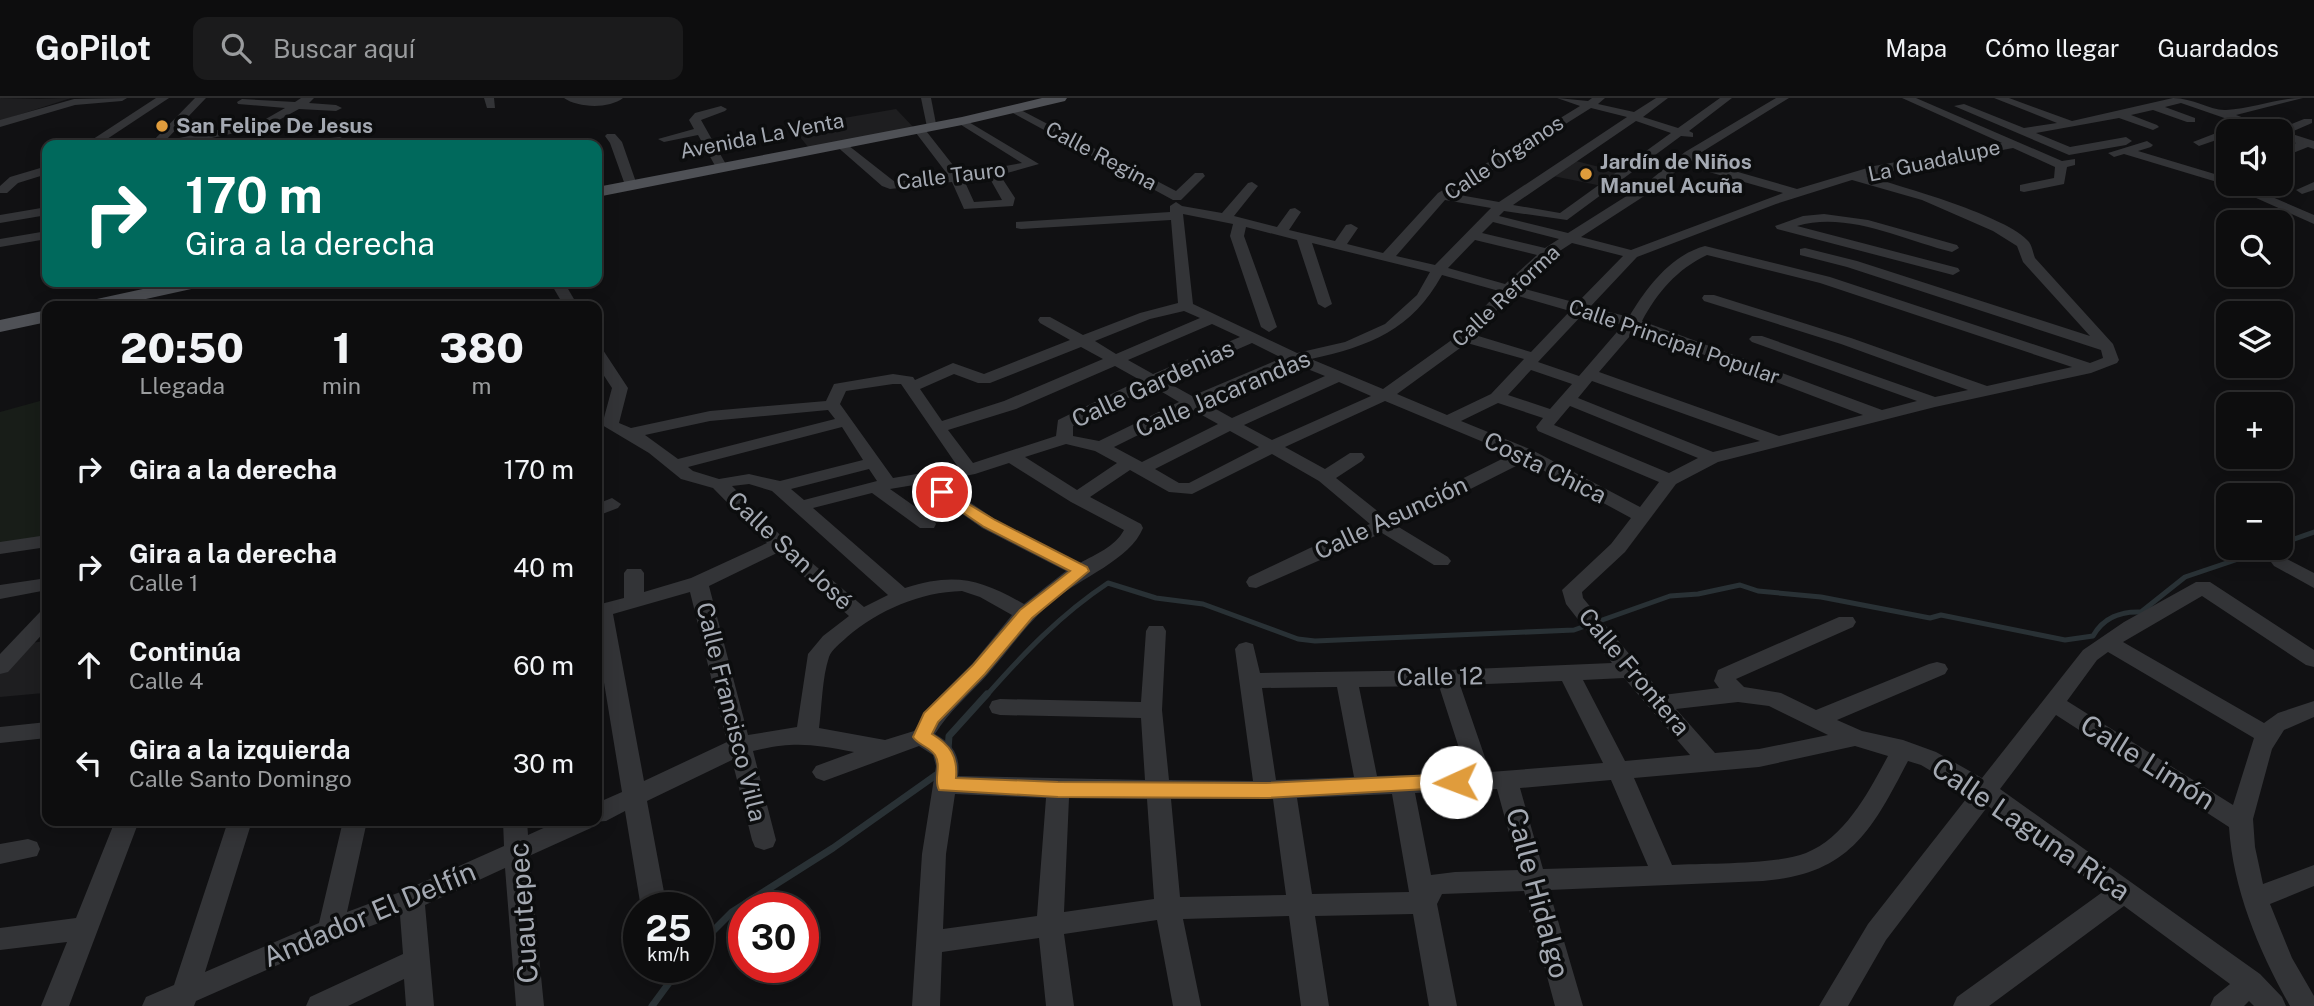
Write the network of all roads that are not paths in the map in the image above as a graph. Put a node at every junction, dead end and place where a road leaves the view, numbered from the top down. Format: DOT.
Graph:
graph roads {
  1 [pos="122,98"];
  2 [pos="164,98"];
  3 [pos="201,98"];
  4 [pos="309,98"];
  5 [pos="926,98"];
  6 [pos="1060,98"];
  7 [pos="1562,98"];
  8 [pos="1663,98"];
  9 [pos="1727,98"];
  10 [pos="1753,98"];
  11 [pos="1784,98"];
  12 [pos="1908,98"];
  13 [pos="1999,98"];
  14 [pos="2033,98"];
  15 [pos="2298,98"];
  16 [pos="570,99"];
  17 [pos="2180,99"];
  18 [pos="77,100"];
  19 [pos="613,100"];
  20 [pos="1595,102"];
  21 [pos="2018,104"];
  22 [pos="296,106"];
  23 [pos="1769,106"];
  24 [pos="1960,106"];
  25 [pos="2152,106"];
  26 [pos="237,107"];
  27 [pos="336,108"];
  28 [pos="721,108"];
  29 [pos="1015,110"];
  30 [pos="1979,113"];
  31 [pos="2223,114"];
  32 [pos="2120,115"];
  33 [pos="1634,117"];
  34 [pos="2237,119"];
  35 [pos="2191,120"];
  36 [pos="962,121"];
  37 [pos="2308,121"];
  38 [pos="2077,123"];
  39 [pos="0,124"];
  40 [pos="2153,127"];
  41 [pos="926,128"];
  42 [pos="2293,128"];
  43 [pos="700,131"];
  44 [pos="231,132"];
  45 [pos="1680,132"];
  46 [pos="2023,132"];
  47 [pos="213,135"];
  48 [pos="611,136"];
  49 [pos="2216,137"];
  50 [pos="2293,138"];
  51 [pos="664,139"];
  52 [pos="98,140"];
  53 [pos="160,140"];
  54 [pos="197,140"];
  55 [pos="232,140"];
  56 [pos="1710,142"];
  57 [pos="2199,142"];
  58 [pos="840,144"];
  59 [pos="2310,144"];
  60 [pos="2013,145"];
  61 [pos="2147,145"];
  62 [pos="2125,150"];
  63 [pos="2293,150"];
  64 [pos="1689,155"];
  65 [pos="2062,165"];
  66 [pos="722,168"];
  67 [pos="42,172"];
  68 [pos="992,173"];
  69 [pos="1199,176"];
  70 [pos="1854,177"];
  71 [pos="957,178"];
  72 [pos="2216,179"];
  73 [pos="42,184"];
  74 [pos="631,185"];
  75 [pos="1252,186"];
  76 [pos="2024,188"];
  77 [pos="2,191"];
  78 [pos="602,191"];
  79 [pos="1800,194"];
  80 [pos="1442,195"];
  81 [pos="2260,196"];
  82 [pos="42,201"];
  83 [pos="1771,201"];
  84 [pos="0,207"];
  85 [pos="1177,207"];
  86 [pos="42,212"];
  87 [pos="1295,212"];
  88 [pos="1495,213"];
  89 [pos="0,219"];
  90 [pos="1233,220"];
  91 [pos="1797,220"];
  92 [pos="2314,220"];
  93 [pos="1021,225"];
  94 [pos="1351,228"];
  95 [pos="1280,232"];
  96 [pos="1473,235"];
  97 [pos="42,236"];
  98 [pos="1570,237"];
  99 [pos="1303,238"];
  100 [pos="0,243"];
  101 [pos="1338,247"];
  102 [pos="1952,248"];
  103 [pos="1805,253"];
  104 [pos="1547,254"];
  105 [pos="1632,254"];
  106 [pos="1386,258"];
  107 [pos="1438,270"];
  108 [pos="1952,271"];
  109 [pos="176,287"];
  110 [pos="1508,289"];
  111 [pos="1709,298"];
  112 [pos="113,301"];
  113 [pos="1325,304"];
  114 [pos="1186,306"];
  115 [pos="1578,308"];
  116 [pos="42,317"];
  117 [pos="1213,318"];
  118 [pos="1045,320"];
  119 [pos="1633,323"];
  120 [pos="0,326"];
  121 [pos="1269,327"];
  122 [pos="1254,337"];
  123 [pos="1465,337"];
  124 [pos="1757,339"];
  125 [pos="1084,341"];
  126 [pos="2108,347"];
  127 [pos="1295,358"];
  128 [pos="1117,359"];
  129 [pos="1529,360"];
  130 [pos="602,361"];
  131 [pos="2091,368"];
  132 [pos="1337,377"];
  133 [pos="1586,378"];
  134 [pos="1150,381"];
  135 [pos="907,383"];
  136 [pos="1987,391"];
  137 [pos="1384,396"];
  138 [pos="1497,397"];
  139 [pos="1569,400"];
  140 [pos="1934,402"];
  141 [pos="1190,403"];
  142 [pos="832,405"];
  143 [pos="1554,416"];
  144 [pos="1882,416"];
  145 [pos="846,421"];
  146 [pos="1447,423"];
  147 [pos="1229,425"];
  148 [pos="603,428"];
  149 [pos="937,428"];
  150 [pos="629,433"];
  151 [pos="1065,439"];
  152 [pos="1777,441"];
  153 [pos="1101,447"];
  154 [pos="1272,448"];
  155 [pos="1526,454"];
  156 [pos="1011,456"];
  157 [pos="1356,457"];
  158 [pos="1712,458"];
  159 [pos="874,461"];
  160 [pos="674,465"];
  161 [pos="1136,465"];
  162 [pos="969,470"];
  163 [pos="922,477"];
  164 [pos="1325,477"];
  165 [pos="1670,480"];
  166 [pos="719,484"];
  167 [pos="882,486"];
  168 [pos="778,487"];
  169 [pos="1077,498"];
  170 [pos="801,506"];
  171 [pos="1642,516"];
  172 [pos="928,524"];
  173 [pos="1382,526"];
  174 [pos="42,542"];
  175 [pos="779,545"];
  176 [pos="0,547"];
  177 [pos="1441,561"];
  178 [pos="2281,562"];
  179 [pos="1081,571"];
  180 [pos="634,573"];
  181 [pos="1256,582"];
  182 [pos="2314,582"];
  183 [pos="698,583"];
  184 [pos="42,585"];
  185 [pos="0,592"];
  186 [pos="902,596"];
  187 [pos="634,601"];
  188 [pos="602,610"];
  189 [pos="1026,614"];
  190 [pos="862,616"];
  191 [pos="1846,622"];
  192 [pos="42,623"];
  193 [pos="602,627"];
  194 [pos="1156,631"];
  195 [pos="2106,642"];
  196 [pos="24,644"];
  197 [pos="0,647"];
  198 [pos="1246,649"];
  199 [pos="2314,660"];
  200 [pos="0,667"];
  201 [pos="1937,669"];
  202 [pos="1629,670"];
  203 [pos="1569,674"];
  204 [pos="1346,678"];
  205 [pos="1447,678"];
  206 [pos="1251,681"];
  207 [pos="1738,694"];
  208 [pos="1658,703"];
  209 [pos="2054,703"];
  210 [pos="1000,707"];
  211 [pos="2314,709"];
  212 [pos="1152,710"];
  213 [pos="1817,719"];
  214 [pos="42,731"];
  215 [pos="807,734"];
  216 [pos="2265,734"];
  217 [pos="0,735"];
  218 [pos="922,737"];
  219 [pos="1855,738"];
  220 [pos="740,746"];
  221 [pos="885,749"];
  222 [pos="1903,749"];
  223 [pos="1708,761"];
  224 [pos="945,767"];
  225 [pos="1619,771"];
  226 [pos="824,772"];
  227 [pos="1494,780"];
  228 [pos="1402,784"];
  229 [pos="1367,786"];
  230 [pos="1058,789"];
  231 [pos="1160,789"];
  232 [pos="1275,790"];
  233 [pos="1985,791"];
  234 [pos="634,799"];
  235 [pos="602,812"];
  236 [pos="2241,822"];
  237 [pos="125,826"];
  238 [pos="238,826"];
  239 [pos="354,826"];
  240 [pos="516,826"];
  241 [pos="570,826"];
  242 [pos="764,840"];
  243 [pos="518,848"];
  244 [pos="28,849"];
  245 [pos="0,854"];
  246 [pos="2314,875"];
  247 [pos="1665,876"];
  248 [pos="1534,880"];
  249 [pos="2124,891"];
  250 [pos="651,892"];
  251 [pos="2256,898"];
  252 [pos="412,899"];
  253 [pos="1425,903"];
  254 [pos="1299,905"];
  255 [pos="1168,908"];
  256 [pos="1050,923"];
  257 [pos="86,928"];
  258 [pos="330,930"];
  259 [pos="0,939"];
  260 [pos="928,943"];
  261 [pos="416,961"];
  262 [pos="2250,983"];
  263 [pos="182,1001"];
  264 [pos="55,1006"];
  265 [pos="156,1006"];
  266 [pos="320,1006"];
  267 [pos="420,1006"];
  268 [pos="530,1006"];
  269 [pos="926,1006"];
  270 [pos="1060,1006"];
  271 [pos="1187,1006"];
  272 [pos="1315,1006"];
  273 [pos="1443,1006"];
  274 [pos="1569,1006"];
  275 [pos="1832,1006"];
  276 [pos="1967,1006"];
  277 [pos="2224,1006"];
  278 [pos="2272,1006"];
  279 [pos="2305,1006"];
  1 -- 18 [label="street"];
  2 -- 52 [label="street"];
  3 -- 53 [label="street"];
  4 -- 22 [label="street"];
  5 -- 41 [label="street"];
  6 -- 29 [label="main road, Avenida La Venta"];
  7 -- 20 [label="street"];
  8 -- 33 [label="street, Calle Jacarandas"];
  9 -- 45 [label="street"];
  10 -- 23 [label="street"];
  11 -- 23 [label="street, Calle Reforma"];
  12 -- 60 [label="street"];
  13 -- 21 [label="street"];
  14 -- 21 [label="street"];
  15 -- 31 [label="street"];
  16 -- 19 [label="street"];
  17 -- 25 [label="street"];
  17 -- 31 [label="street"];
  18 -- 39 [label="street"];
  20 -- 33 [label="street"];
  20 -- 80 [label="street, Calle Órganos"];
  21 -- 30 [label="street"];
  21 -- 38 [label="street"];
  22 -- 26 [label="street"];
  22 -- 27 [label="street"];
  22 -- 44 [label="street"];
  23 -- 56 [label="street, Calle Reforma"];
  24 -- 30 [label="street"];
  25 -- 32 [label="street"];
  25 -- 35 [label="street"];
  26 -- 47 [label="street"];
  28 -- 43 [label="street"];
  29 -- 36 [label="main road, Avenida La Venta"];
  29 -- 85 [label="street, Calle Regina"];
  30 -- 46 [label="street"];
  31 -- 34 [label="street"];
  32 -- 38 [label="street"];
  32 -- 40 [label="street"];
  33 -- 45 [label="street"];
  33 -- 88 [label="street, Calle Jacarandas"];
  36 -- 41 [label="main road, Avenida La Venta"];
  36 -- 68 [label="street, Calle Tauro"];
  37 -- 42 [label="street"];
  38 -- 46 [label="street"];
  38 -- 46 [label="street"];
  41 -- 58 [label="main road, Avenida La Venta"];
  41 -- 71 [label="street"];
  43 -- 51 [label="street"];
  43 -- 66 [label="street"];
  44 -- 47 [label="street"];
  44 -- 55 [label="street"];
  45 -- 56 [label="street"];
  45 -- 88 [label="street"];
  47 -- 54 [label="street"];
  48 -- 74 [label="street"];
  49 -- 57 [label="street"];
  50 -- 59 [label="street"];
  56 -- 64 [label="street, Calle Reforma"];
  58 -- 66 [label="main road, Avenida La Venta"];
  58 -- 71 [label="street, Calle Tauro"];
  59 -- 63 [label="street"];
  60 -- 65 [label="street"];
  60 -- 70 [label="street, La Guadalupe"];
  61 -- 62 [label="street"];
  62 -- 65 [label="street"];
  62 -- 72 [label="street"];
  64 -- 79 [label="street"];
  64 -- 98 [label="street, Calle Reforma"];
  65 -- 76 [label="street"];
  66 -- 74 [label="main road, Avenida La Venta"];
  67 -- 77 [label="street"];
  68 -- 71 [label="street, Calle Tauro"];
  68 -- 71 [label="street"];
  69 -- 85 [label="street"];
  70 -- 79 [label="street, La Guadalupe"];
  70 -- 126 [label="street"];
  73 -- 77 [label="street"];
  74 -- 78 [label="main road, Avenida La Venta"];
  75 -- 90 [label="street"];
  79 -- 83 [label="street, La Guadalupe"];
  80 -- 88 [label="street"];
  80 -- 106 [label="street, Calle Órganos"];
  81 -- 92 [label="street"];
  82 -- 84 [label="street"];
  83 -- 91 [label="street"];
  83 -- 105 [label="street, La Guadalupe"];
  85 -- 90 [label="street, Calle Principal Popular"];
  85 -- 93 [label="street"];
  85 -- 114 [label="street"];
  86 -- 89 [label="street"];
  87 -- 95 [label="street"];
  88 -- 96 [label="street, Calle Jacarandas"];
  88 -- 98 [label="street"];
  90 -- 95 [label="street, Calle Principal Popular"];
  90 -- 121 [label="street"];
  91 -- 102 [label="street"];
  91 -- 108 [label="street"];
  94 -- 101 [label="street"];
  95 -- 99 [label="street, Calle Principal Popular"];
  96 -- 104 [label="street"];
  96 -- 107 [label="street, Calle Jacarandas"];
  97 -- 100 [label="street"];
  98 -- 104 [label="street, Calle Reforma"];
  98 -- 105 [label="street"];
  99 -- 101 [label="street, Calle Principal Popular"];
  99 -- 113 [label="street"];
  101 -- 106 [label="street, Calle Principal Popular"];
  103 -- 126 [label="street"];
  104 -- 110 [label="street, Calle Reforma"];
  105 -- 115 [label="street"];
  106 -- 107 [label="street, Calle Principal Popular"];
  107 -- 110 [label="street, Calle Principal Popular"];
  107 -- 127 [label="street, Calle Jacarandas"];
  109 -- 112 [label="main road"];
  110 -- 115 [label="street, Calle Principal Popular"];
  110 -- 123 [label="street, Calle Reforma"];
  111 -- 136 [label="street"];
  114 -- 117 [label="street"];
  114 -- 125 [label="street"];
  115 -- 119 [label="street, Calle Principal Popular"];
  115 -- 129 [label="street"];
  116 -- 120 [label="main road"];
  117 -- 122 [label="street"];
  117 -- 128 [label="street"];
  118 -- 125 [label="street"];
  119 -- 131 [label="street"];
  119 -- 133 [label="street"];
  119 -- 144 [label="street, Calle Principal Popular"];
  122 -- 127 [label="street"];
  122 -- 134 [label="street, Calle Gardenias"];
  123 -- 129 [label="street"];
  123 -- 137 [label="street, Calle Reforma"];
  124 -- 140 [label="street"];
  125 -- 128 [label="street"];
  125 -- 135 [label="street"];
  126 -- 131 [label="street"];
  127 -- 132 [label="street"];
  127 -- 141 [label="street, Calle Jacarandas"];
  128 -- 134 [label="street"];
  128 -- 149 [label="street"];
  129 -- 133 [label="street"];
  129 -- 138 [label="street"];
  130 -- 148 [label="street"];
  131 -- 136 [label="street, Calle Frontera"];
  132 -- 137 [label="street"];
  132 -- 147 [label="street"];
  133 -- 139 [label="street"];
  133 -- 152 [label="street"];
  134 -- 141 [label="street"];
  134 -- 151 [label="street, Calle Gardenias"];
  135 -- 142 [label="street"];
  135 -- 149 [label="street"];
  136 -- 140 [label="street, Calle Frontera"];
  137 -- 146 [label="street"];
  137 -- 154 [label="street, Calle Reforma"];
  138 -- 143 [label="street"];
  138 -- 146 [label="street"];
  139 -- 143 [label="street"];
  139 -- 158 [label="street"];
  140 -- 144 [label="street, Calle Frontera"];
  141 -- 147 [label="street"];
  141 -- 153 [label="street, Calle Jacarandas"];
  142 -- 145 [label="street"];
  142 -- 150 [label="street"];
  143 -- 165 [label="street"];
  144 -- 152 [label="street, Calle Frontera"];
  145 -- 159 [label="street"];
  145 -- 160 [label="street"];
  146 -- 155 [label="street, Costa Chica"];
  147 -- 154 [label="street"];
  147 -- 161 [label="street"];
  148 -- 150 [label="street, Calle San José"];
  149 -- 162 [label="street"];
  150 -- 160 [label="street, Calle San José"];
  151 -- 153 [label="street, Calle Reforma"];
  151 -- 156 [label="street"];
  152 -- 158 [label="street, Calle Frontera"];
  153 -- 161 [label="street, Calle Reforma"];
  154 -- 161 [label="street, Calle Reforma"];
  154 -- 164 [label="street"];
  155 -- 171 [label="street, Costa Chica"];
  155 -- 173 [label="street, Calle Asunción"];
  156 -- 162 [label="street"];
  156 -- 169 [label="street"];
  157 -- 164 [label="street"];
  158 -- 165 [label="street, Calle Frontera"];
  159 -- 167 [label="street"];
  159 -- 168 [label="street"];
  160 -- 166 [label="street, Calle San José"];
  161 -- 169 [label="street"];
  162 -- 163 [label="street"];
  163 -- 167 [label="street"];
  163 -- 179 [label="street"];
  164 -- 173 [label="street"];
  165 -- 171 [label="street, Calle Frontera"];
  166 -- 168 [label="street"];
  166 -- 175 [label="street, Calle San José"];
  167 -- 170 [label="street"];
  167 -- 172 [label="street"];
  168 -- 170 [label="street"];
  169 -- 179 [label="street"];
  170 -- 186 [label="street"];
  171 -- 202 [label="street, Calle Frontera"];
  173 -- 177 [label="street"];
  173 -- 181 [label="street, Calle Asunción"];
  174 -- 176 [label="street"];
  175 -- 183 [label="street"];
  175 -- 190 [label="street, Calle San José"];
  178 -- 182 [label="street"];
  179 -- 189 [label="street"];
  180 -- 187 [label="street"];
  183 -- 187 [label="street"];
  183 -- 220 [label="street, Calle Francisco Villa"];
  184 -- 185 [label="street"];
  186 -- 189 [label="street"];
  186 -- 190 [label="street"];
  187 -- 188 [label="street"];
  189 -- 218 [label="street"];
  190 -- 215 [label="street"];
  191 -- 207 [label="street"];
  192 -- 196 [label="street"];
  193 -- 234 [label="street"];
  194 -- 212 [label="street"];
  195 -- 199 [label="street"];
  195 -- 209 [label="street"];
  195 -- 216 [label="street"];
  196 -- 197 [label="street"];
  196 -- 200 [label="street"];
  198 -- 206 [label="street"];
  201 -- 213 [label="street"];
  202 -- 203 [label="street, Calle 12"];
  202 -- 208 [label="street, Calle Frontera"];
  203 -- 205 [label="street, Calle 12"];
  203 -- 225 [label="street"];
  204 -- 205 [label="street, Calle 12"];
  204 -- 206 [label="street, Calle 12"];
  204 -- 229 [label="street"];
  205 -- 227 [label="street, Calle Hidalgo"];
  206 -- 232 [label="street"];
  207 -- 208 [label="street"];
  207 -- 213 [label="street"];
  208 -- 223 [label="street, Calle Frontera"];
  209 -- 233 [label="street"];
  209 -- 236 [label="street, Calle Limón"];
  210 -- 212 [label="street"];
  211 -- 216 [label="street"];
  212 -- 231 [label="street"];
  213 -- 219 [label="street"];
  214 -- 217 [label="street"];
  215 -- 220 [label="street"];
  215 -- 221 [label="street"];
  216 -- 236 [label="street"];
  218 -- 221 [label="street"];
  218 -- 224 [label="street"];
  219 -- 222 [label="street, Calle Laguna Rica"];
  219 -- 223 [label="street, Calle Laguna Rica"];
  220 -- 234 [label="street"];
  220 -- 242 [label="street, Calle Francisco Villa"];
  221 -- 226 [label="street"];
  222 -- 233 [label="street, Calle Laguna Rica"];
  222 -- 247 [label="street"];
  223 -- 225 [label="street, Calle Laguna Rica"];
  224 -- 230 [label="street, Calle Laguna Rica"];
  224 -- 260 [label="street"];
  225 -- 227 [label="street, Calle Laguna Rica"];
  225 -- 247 [label="street"];
  227 -- 228 [label="street, Calle Laguna Rica"];
  227 -- 248 [label="street, Calle Hidalgo"];
  228 -- 229 [label="street, Calle Laguna Rica"];
  228 -- 253 [label="street"];
  229 -- 232 [label="street, Calle Laguna Rica"];
  230 -- 231 [label="street, Calle Laguna Rica"];
  230 -- 256 [label="street"];
  231 -- 232 [label="street, Calle Laguna Rica"];
  231 -- 255 [label="street"];
  232 -- 254 [label="street"];
  233 -- 249 [label="street, Calle Laguna Rica"];
  233 -- 275 [label="street"];
  234 -- 235 [label="street"];
  234 -- 250 [label="street"];
  236 -- 251 [label="street"];
  237 -- 257 [label="street"];
  238 -- 263 [label="street"];
  239 -- 258 [label="street"];
  240 -- 243 [label="street, Cuautepec"];
  241 -- 243 [label="street, Andador El Delfín"];
  243 -- 252 [label="street, Andador El Delfín"];
  243 -- 268 [label="street, Cuautepec"];
  244 -- 245 [label="street"];
  246 -- 251 [label="street"];
  247 -- 248 [label="street"];
  248 -- 253 [label="street"];
  248 -- 274 [label="street, Calle Hidalgo"];
  249 -- 262 [label="street, Calle Laguna Rica"];
  249 -- 276 [label="street"];
  251 -- 279 [label="street"];
  252 -- 258 [label="street, Andador El Delfín"];
  252 -- 261 [label="street"];
  253 -- 254 [label="street"];
  253 -- 273 [label="street"];
  254 -- 255 [label="street"];
  254 -- 272 [label="street"];
  255 -- 256 [label="street"];
  255 -- 271 [label="street"];
  256 -- 260 [label="street"];
  256 -- 270 [label="street"];
  257 -- 259 [label="street"];
  257 -- 264 [label="street"];
  258 -- 263 [label="street, Andador El Delfín"];
  260 -- 269 [label="street"];
  261 -- 266 [label="street"];
  261 -- 267 [label="street"];
  262 -- 277 [label="street"];
  262 -- 278 [label="street, Calle Laguna Rica"];
  263 -- 265 [label="street, Andador El Delfín"];
}
